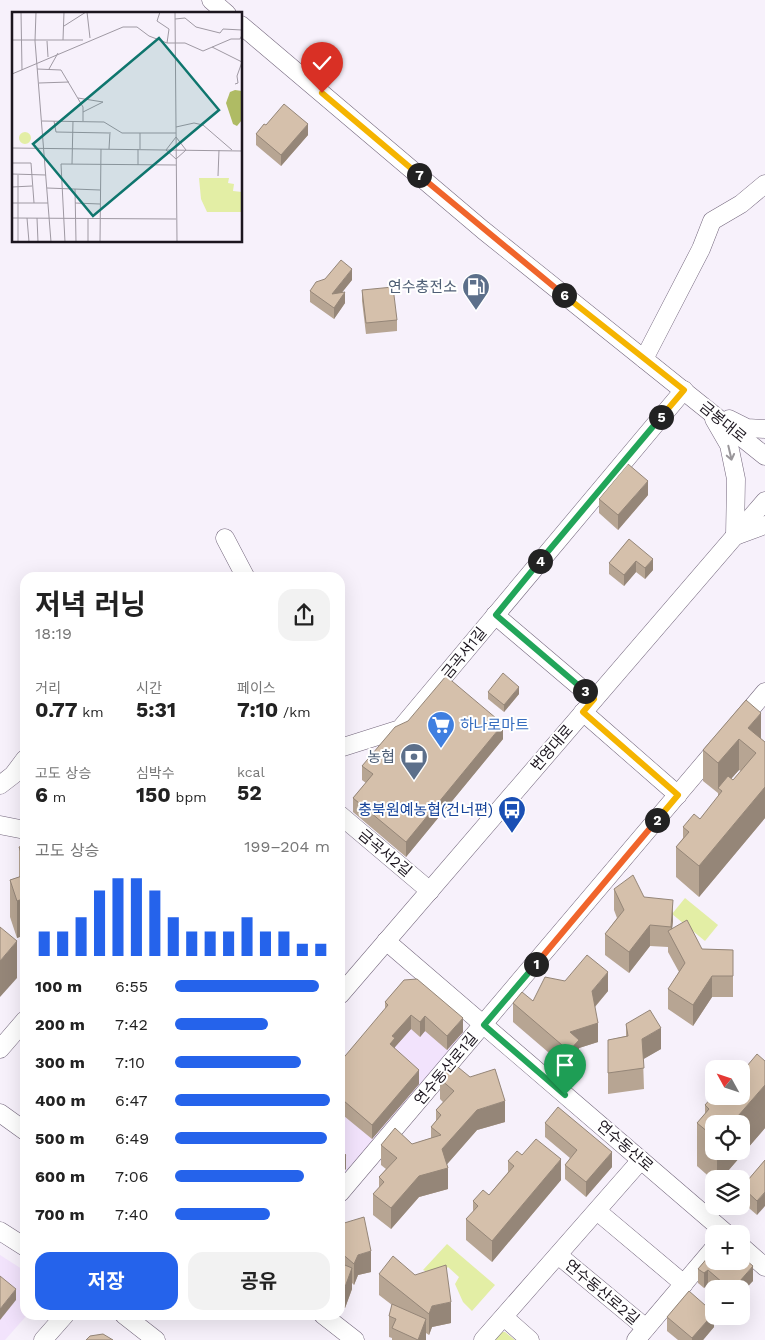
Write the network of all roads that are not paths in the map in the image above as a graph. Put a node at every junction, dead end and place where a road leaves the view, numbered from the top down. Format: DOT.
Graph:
graph roads {
  1 [pos="210,0"];
  2 [pos="225,12"];
  3 [pos="242,26"];
  4 [pos="765,184"];
  5 [pos="644,359"];
  6 [pos="684,390"];
  7 [pos="709,409"];
  8 [pos="765,430"];
  9 [pos="765,456"];
  10 [pos="765,501"];
  11 [pos="765,525"];
  12 [pos="735,536"];
  13 [pos="225,538"];
  14 [pos="243,572"];
  15 [pos="496,615"];
  16 [pos="765,692"];
  17 [pos="589,706"];
  18 [pos="345,746"];
  19 [pos="20,766"];
  20 [pos="0,786"];
  21 [pos="678,795"];
  22 [pos="345,819"];
  23 [pos="0,825"];
  24 [pos="20,829"];
  25 [pos="430,891"];
  26 [pos="386,941"];
  27 [pos="345,989"];
  28 [pos="484,1025"];
  29 [pos="20,1026"];
  30 [pos="0,1049"];
  31 [pos="0,1112"];
  32 [pos="20,1127"];
  33 [pos="641,1160"];
  34 [pos="345,1187"];
  35 [pos="597,1210"];
  36 [pos="716,1225"];
  37 [pos="0,1231"];
  38 [pos="20,1245"];
  39 [pos="750,1254"];
  40 [pos="558,1255"];
  41 [pos="705,1259"];
  42 [pos="765,1266"];
  43 [pos="684,1284"];
  44 [pos="504,1317"];
  45 [pos="61,1320"];
  46 [pos="130,1320"];
  47 [pos="329,1320"];
  48 [pos="641,1334"];
  49 [pos="43,1340"];
  50 [pos="156,1340"];
  51 [pos="355,1340"];
  52 [pos="483,1340"];
  53 [pos="530,1340"];
  1 -- 2 [label="street"];
  3 -- 5 [label="street, 금봉대로"];
  4 -- 5 [label="street"];
  5 -- 6 [label="street, 금봉대로"];
  6 -- 7 [label="street, 금봉대로"];
  6 -- 15 [label="street, 금곡서1길"];
  7 -- 8 [label="street"];
  7 -- 9 [label="street, 금봉대로"];
  7 -- 12 [label="street, one-way"];
  10 -- 12 [label="street, 번영대로"];
  11 -- 12 [label="street"];
  12 -- 17 [label="street, 번영대로"];
  13 -- 14 [label="street"];
  15 -- 17 [label="street"];
  15 -- 18 [label="street, 금곡서1길"];
  16 -- 21 [label="street, 연수동산로1길"];
  17 -- 21 [label="street"];
  17 -- 25 [label="street, 번영대로"];
  19 -- 20 [label="street"];
  21 -- 28 [label="street, 연수동산로1길"];
  22 -- 25 [label="street, 금곡서2길"];
  23 -- 24 [label="street"];
  25 -- 26 [label="street, 번영대로"];
  26 -- 27 [label="street, 번영대로"];
  26 -- 28 [label="street, 연수동산로"];
  28 -- 33 [label="street, 연수동산로"];
  28 -- 34 [label="street, 연수동산로1길"];
  29 -- 30 [label="street"];
  31 -- 32 [label="street"];
  33 -- 35 [label="street, 연수동산로2길"];
  33 -- 36 [label="street, 연수동산로"];
  35 -- 40 [label="street, 연수동산로2길"];
  35 -- 43 [label="street"];
  37 -- 38 [label="street"];
  39 -- 42 [label="street"];
  40 -- 44 [label="street, 연수동산로2길"];
  40 -- 48 [label="street, 연수동산로2길"];
  41 -- 43 [label="street"];
  43 -- 48 [label="street"];
  44 -- 52 [label="street, 연수동산로2길"];
  44 -- 53 [label="street"];
  45 -- 49 [label="street"];
  46 -- 50 [label="street"];
  47 -- 51 [label="street"];
}
